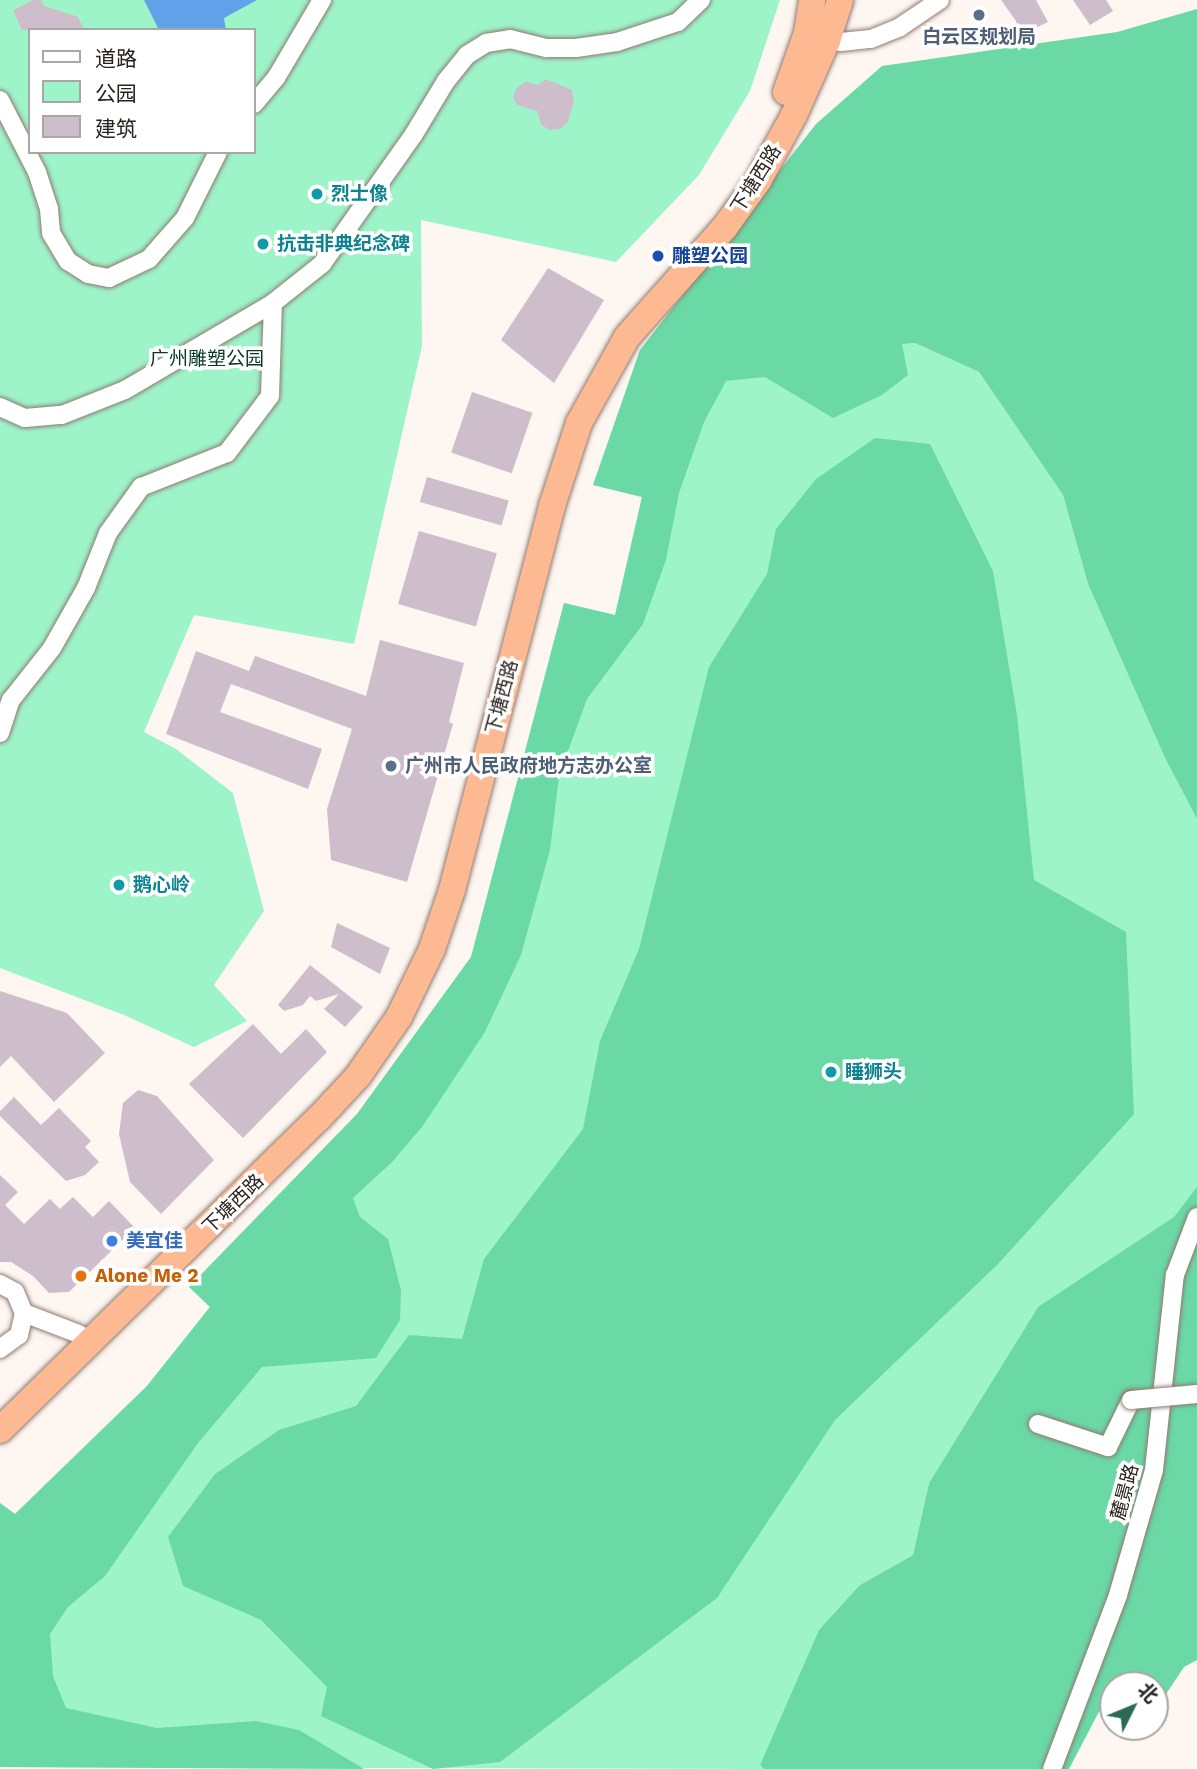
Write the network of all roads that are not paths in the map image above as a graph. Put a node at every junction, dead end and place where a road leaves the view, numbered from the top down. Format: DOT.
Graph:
graph roads {
  1 [pos="322,0"];
  2 [pos="701,0"];
  3 [pos="812,0"];
  4 [pos="840,0"];
  5 [pos="940,0"];
  6 [pos="817,37"];
  7 [pos="0,100"];
  8 [pos="256,102"];
  9 [pos="217,154"];
  10 [pos="272,303"];
  11 [pos="0,407"];
  12 [pos="0,733"];
  13 [pos="1197,1217"];
  14 [pos="0,1284"];
  15 [pos="24,1313"];
  16 [pos="79,1334"];
  17 [pos="0,1349"];
  18 [pos="1197,1394"];
  19 [pos="0,1410"];
  20 [pos="1038,1424"];
  21 [pos="0,1430"];
  22 [pos="1052,1769"];
  1 -- 8 [label="street"];
  2 -- 10 [label="street"];
  3 -- 6 [label="highway, 下塘西路"];
  4 -- 6 [label="highway, 下塘西路"];
  5 -- 6 [label="street"];
  6 -- 16 [label="highway, 下塘西路"];
  6 -- 21 [label="highway, 下塘西路"];
  7 -- 9 [label="street"];
  10 -- 11 [label="street"];
  10 -- 12 [label="street"];
  13 -- 22 [label="street, 麓景路"];
  14 -- 15 [label="street"];
  15 -- 16 [label="street"];
  15 -- 17 [label="street"];
  16 -- 19 [label="highway, 下塘西路"];
  18 -- 20 [label="street, bridge"];
}
